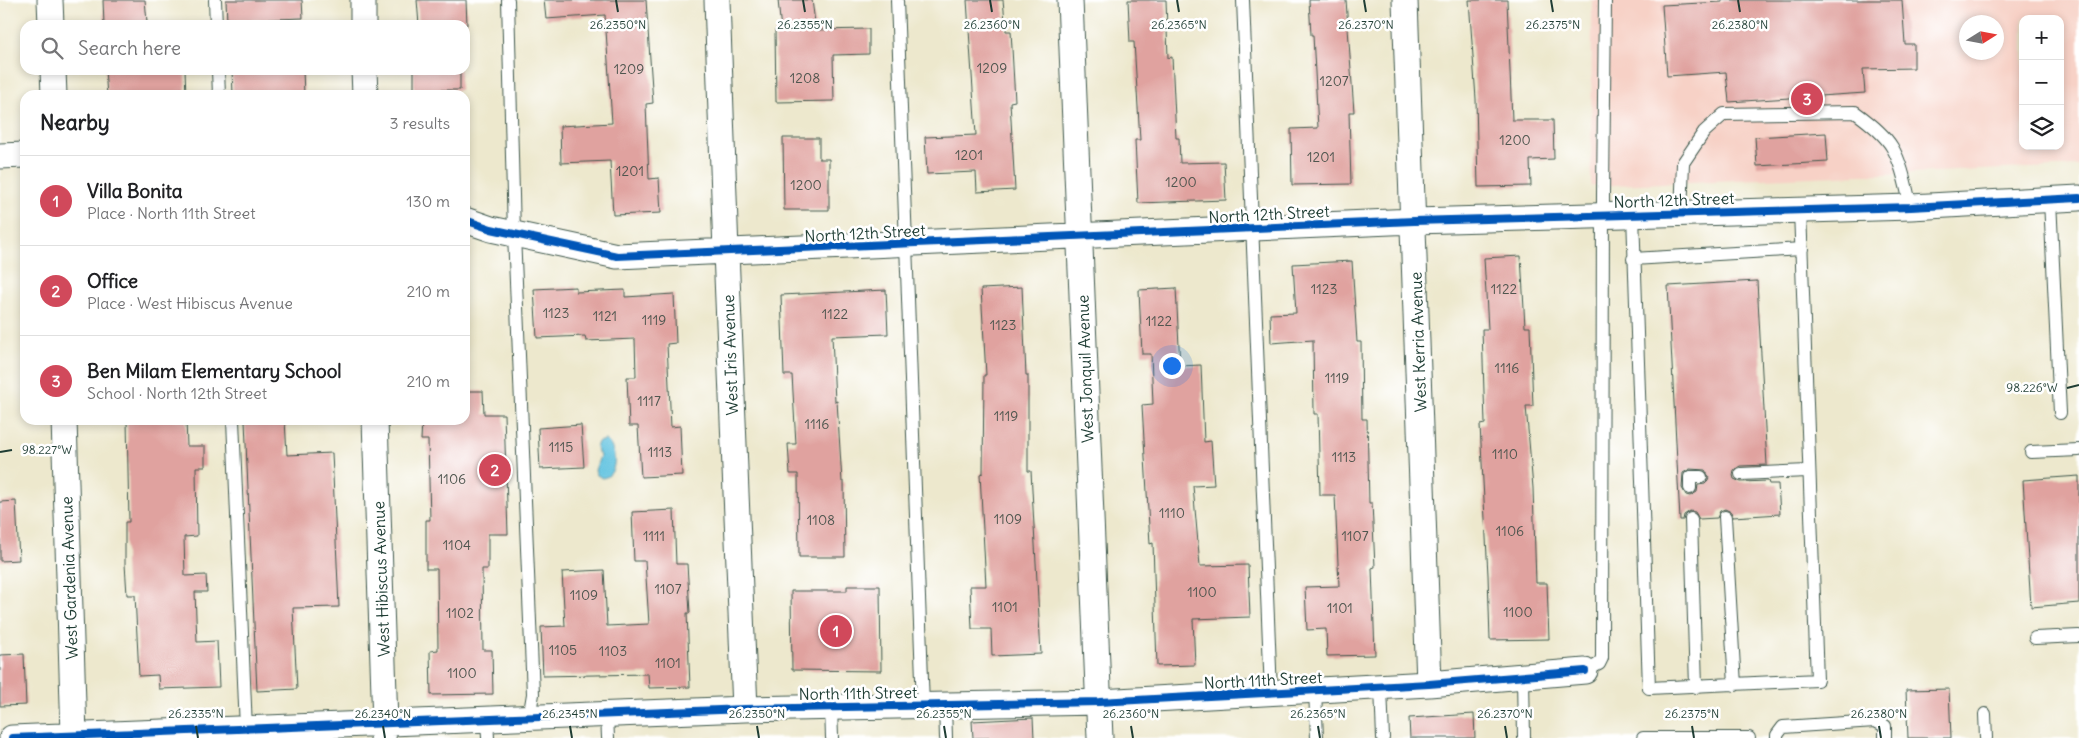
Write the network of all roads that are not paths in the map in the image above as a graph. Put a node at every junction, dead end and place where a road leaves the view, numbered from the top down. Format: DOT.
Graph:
graph roads {
  1 [pos="50,0"];
  2 [pos="215,0"];
  3 [pos="363,0"];
  4 [pos="508,0"];
  5 [pos="717,0"];
  6 [pos="897,0"];
  7 [pos="1070,0"];
  8 [pos="1243,0"];
  9 [pos="1405,0"];
  10 [pos="1605,0"];
  11 [pos="51,20"];
  12 [pos="216,20"];
  13 [pos="363,20"];
  14 [pos="53,75"];
  15 [pos="218,75"];
  16 [pos="364,75"];
  17 [pos="54,90"];
  18 [pos="219,90"];
  19 [pos="365,90"];
  20 [pos="20,155"];
  21 [pos="0,156"];
  22 [pos="2079,198"];
  23 [pos="2050,200"];
  24 [pos="1911,207"];
  25 [pos="1800,210"];
  26 [pos="1681,214"];
  27 [pos="1632,215"];
  28 [pos="1603,216"];
  29 [pos="470,221"];
  30 [pos="1414,221"];
  31 [pos="1252,229"];
  32 [pos="514,234"];
  33 [pos="1080,237"];
  34 [pos="906,244"];
  35 [pos="1802,249"];
  36 [pos="726,252"];
  37 [pos="1633,259"];
  38 [pos="2060,413"];
  39 [pos="64,425"];
  40 [pos="233,425"];
  41 [pos="375,425"];
  42 [pos="2079,450"];
  43 [pos="2031,452"];
  44 [pos="1808,472"];
  45 [pos="1741,474"];
  46 [pos="1701,476"];
  47 [pos="1690,488"];
  48 [pos="1725,517"];
  49 [pos="1691,519"];
  50 [pos="2079,636"];
  51 [pos="2035,638"];
  52 [pos="1585,671"];
  53 [pos="1523,676"];
  54 [pos="1429,684"];
  55 [pos="1735,685"];
  56 [pos="1381,687"];
  57 [pos="1696,687"];
  58 [pos="1315,690"];
  59 [pos="1271,693"];
  60 [pos="1098,702"];
  61 [pos="934,705"];
  62 [pos="831,707"];
  63 [pos="745,709"];
  64 [pos="1986,714"];
  65 [pos="529,718"];
  66 [pos="607,726"];
  67 [pos="246,729"];
  68 [pos="487,729"];
  69 [pos="384,731"];
  70 [pos="74,735"];
  71 [pos="12,738"];
  72 [pos="832,738"];
  73 [pos="946,738"];
  74 [pos="1100,738"];
  75 [pos="1318,738"];
  76 [pos="1383,738"];
  77 [pos="1524,738"];
  78 [pos="1642,738"];
  79 [pos="1699,738"];
  80 [pos="1749,738"];
  81 [pos="1778,738"];
  82 [pos="1886,738"];
  83 [pos="1986,738"];
  1 -- 11 [label="street"];
  2 -- 12 [label="lane"];
  3 -- 13 [label="street"];
  4 -- 32 [label="lane"];
  5 -- 36 [label="street, West Iris Avenue"];
  6 -- 34 [label="lane"];
  7 -- 33 [label="street, West Jonquil Avenue"];
  8 -- 31 [label="lane"];
  9 -- 30 [label="street, West Kerria Avenue"];
  10 -- 28 [label="lane"];
  14 -- 17 [label="street"];
  15 -- 18 [label="lane"];
  16 -- 19 [label="street"];
  20 -- 21 [label="street"];
  22 -- 23 [label="street, North 12th Street"];
  23 -- 24 [label="street, North 12th Street"];
  23 -- 38 [label="lane"];
  24 -- 25 [label="street, North 12th Street"];
  24 -- 26 [label="lane"];
  25 -- 26 [label="street, North 12th Street"];
  25 -- 35 [label="lane"];
  26 -- 27 [label="street, North 12th Street"];
  27 -- 28 [label="street, North 12th Street"];
  27 -- 37 [label="lane"];
  28 -- 30 [label="street, North 12th Street"];
  28 -- 52 [label="lane"];
  29 -- 32 [label="street, North 12th Street"];
  30 -- 31 [label="street, North 12th Street"];
  30 -- 54 [label="street, West Kerria Avenue"];
  31 -- 33 [label="street, North 12th Street"];
  31 -- 59 [label="lane"];
  32 -- 36 [label="street, North 12th Street"];
  32 -- 65 [label="lane"];
  33 -- 34 [label="street, North 12th Street"];
  33 -- 60 [label="street, West Jonquil Avenue"];
  34 -- 36 [label="street, North 12th Street"];
  34 -- 61 [label="lane"];
  35 -- 37 [label="lane"];
  35 -- 44 [label="lane"];
  36 -- 63 [label="street, West Iris Avenue"];
  37 -- 57 [label="lane"];
  39 -- 70 [label="street, West Gardenia Avenue"];
  40 -- 67 [label="lane"];
  41 -- 69 [label="street, West Hibiscus Avenue"];
  42 -- 43 [label="lane"];
  44 -- 45 [label="lane"];
  44 -- 55 [label="lane"];
  46 -- 47 [label="lane"];
  48 -- 55 [label="lane"];
  49 -- 57 [label="lane"];
  50 -- 51 [label="lane"];
  52 -- 53 [label="street, North 11th Street"];
  53 -- 54 [label="street, North 11th Street"];
  53 -- 77 [label="lane"];
  54 -- 56 [label="street, North 11th Street"];
  55 -- 57 [label="lane"];
  56 -- 58 [label="street, North 11th Street"];
  56 -- 76 [label="lane"];
  58 -- 59 [label="street, North 11th Street"];
  58 -- 75 [label="lane"];
  59 -- 60 [label="street, North 11th Street"];
  60 -- 61 [label="street, North 11th Street"];
  60 -- 74 [label="street, West Jonquil Avenue"];
  61 -- 62 [label="street, North 11th Street"];
  61 -- 73 [label="lane"];
  62 -- 63 [label="street, North 11th Street"];
  62 -- 72 [label="lane"];
  63 -- 66 [label="street, North 11th Street"];
  64 -- 83 [label="lane"];
  65 -- 66 [label="street, North 11th Street"];
  65 -- 68 [label="street, North 11th Street"];
  67 -- 69 [label="street, North 11th Street"];
  67 -- 70 [label="street, North 11th Street"];
  68 -- 69 [label="street, North 11th Street"];
  70 -- 71 [label="street, North 11th Street"];
  78 -- 79 [label="lane"];
  79 -- 80 [label="lane"];
  81 -- 82 [label="lane"];
}
